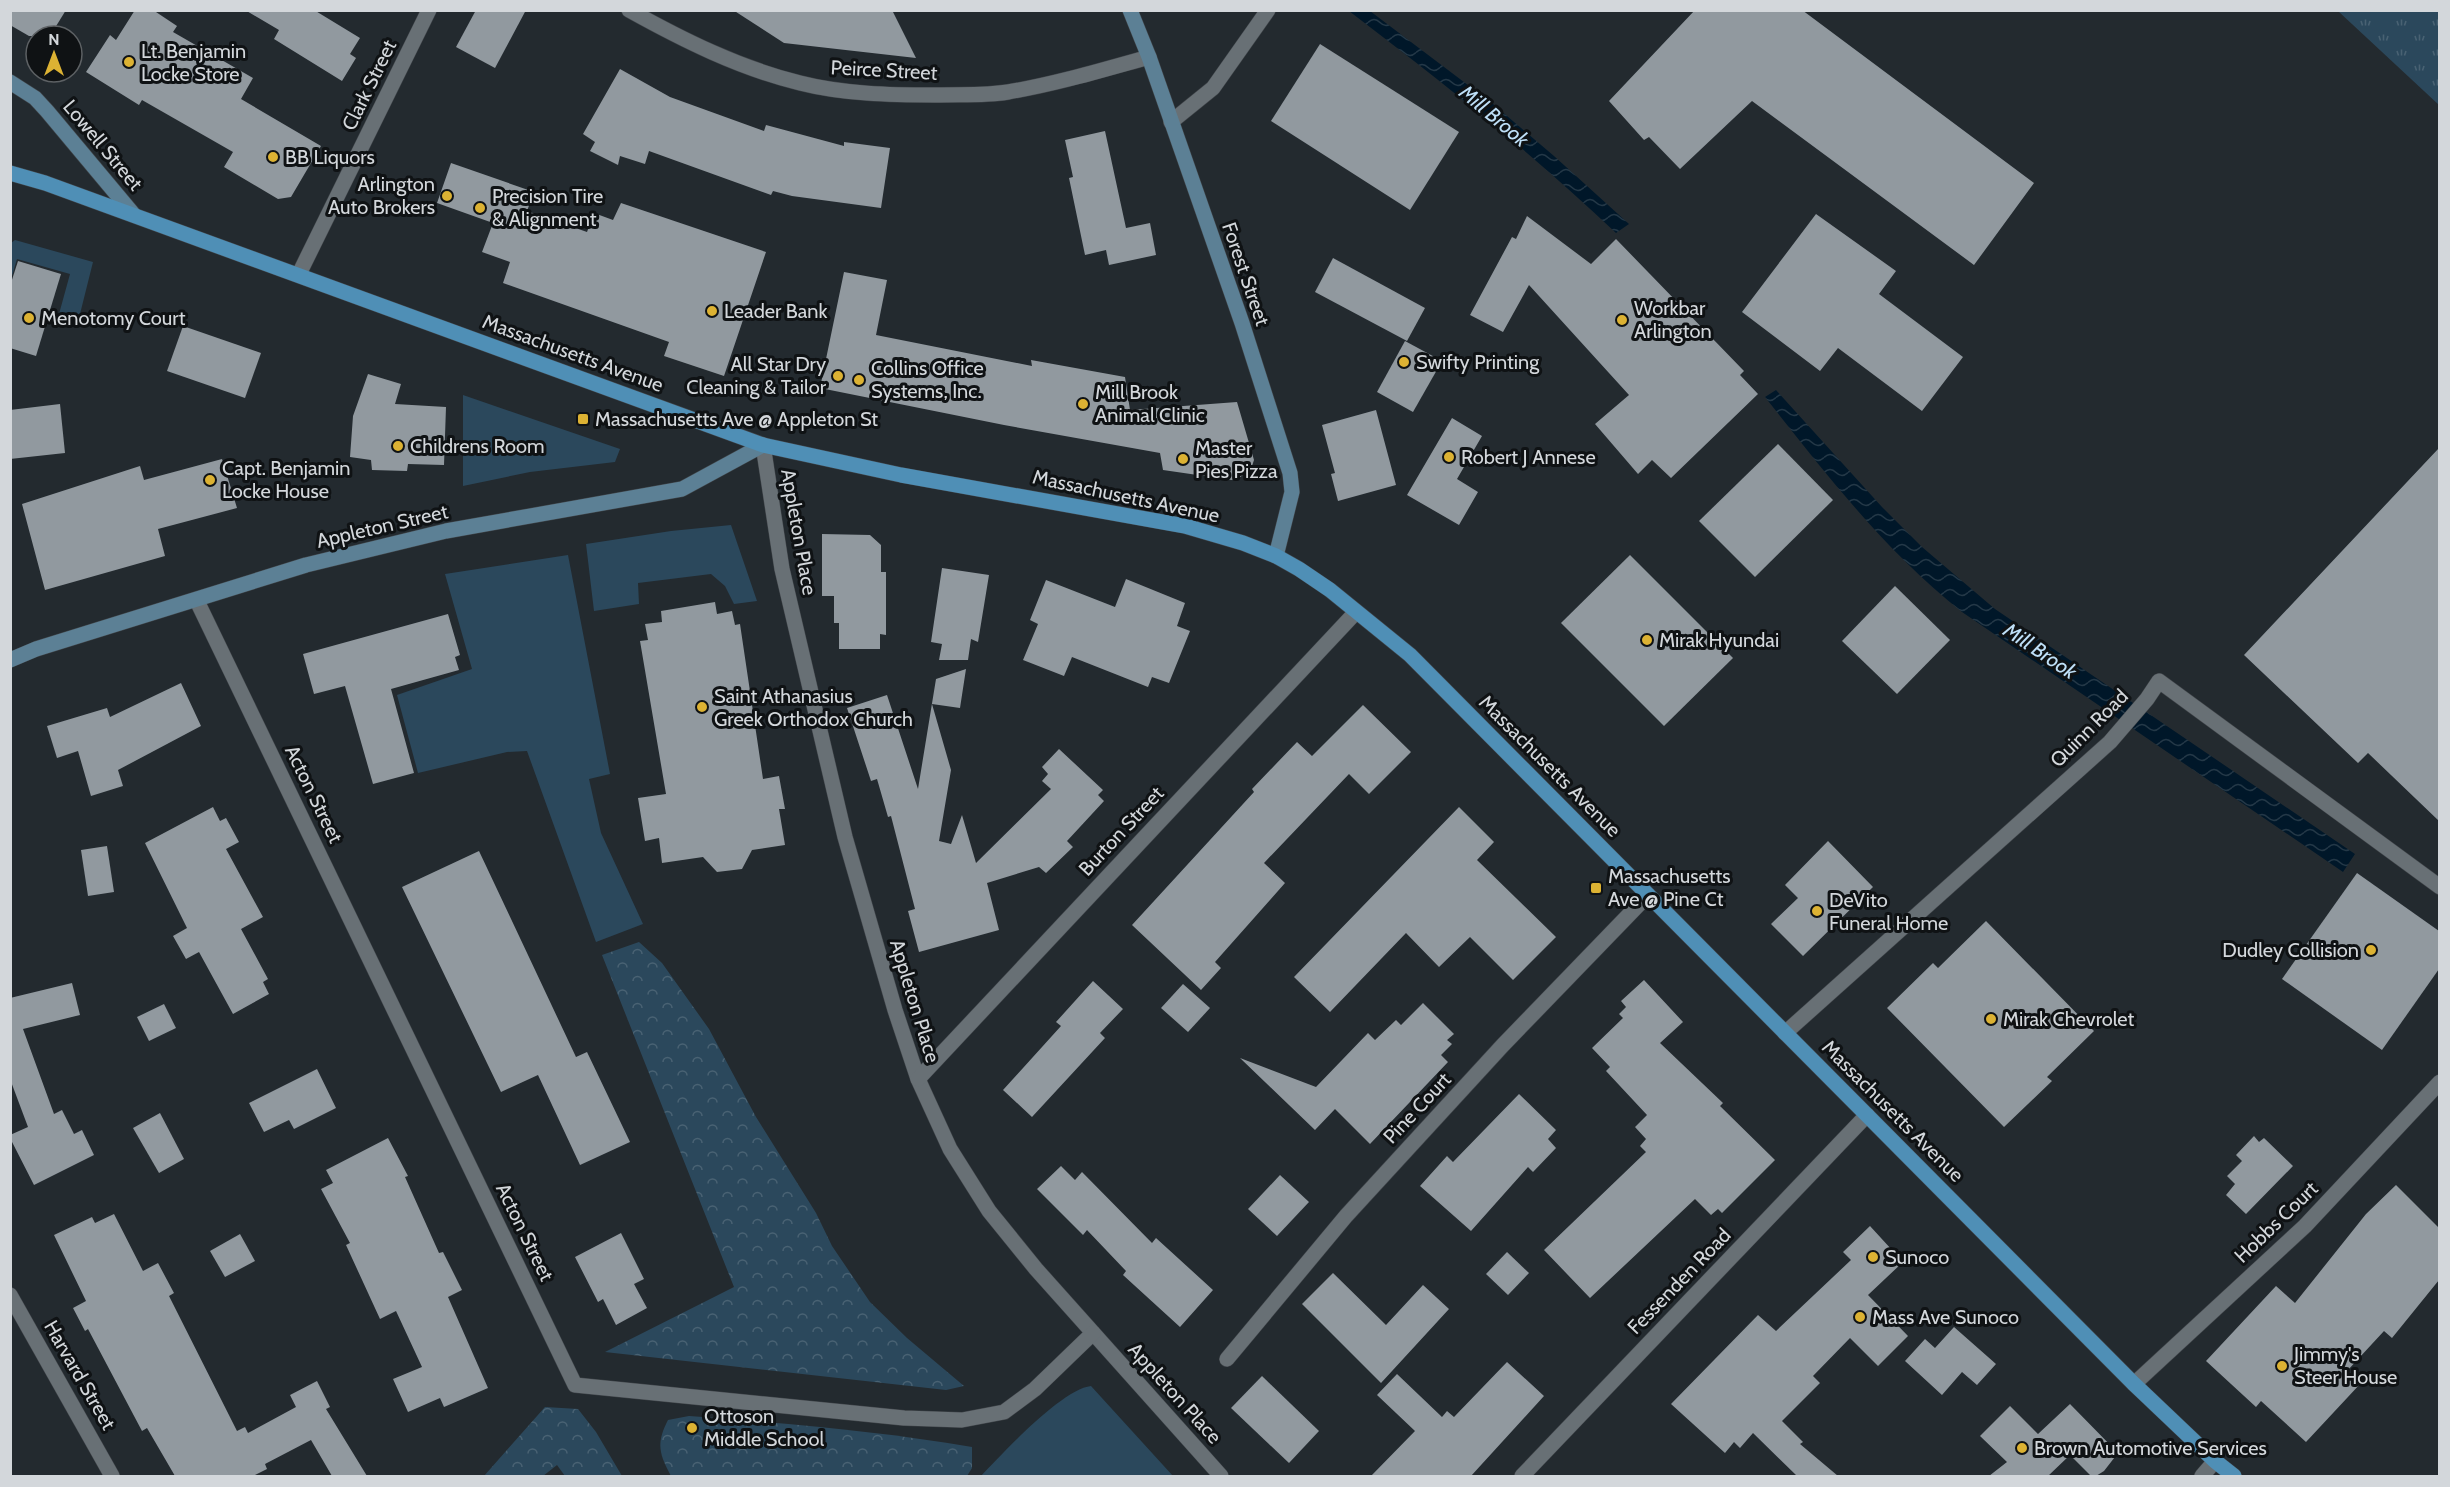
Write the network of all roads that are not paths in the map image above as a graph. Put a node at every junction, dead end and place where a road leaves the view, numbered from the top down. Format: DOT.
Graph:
graph roads {
  1 [pos="429,10"];
  2 [pos="629,10"];
  3 [pos="1130,10"];
  4 [pos="1268,10"];
  5 [pos="1149,57"];
  6 [pos="10,82"];
  7 [pos="1171,122"];
  8 [pos="10,173"];
  9 [pos="134,215"];
  10 [pos="299,274"];
  11 [pos="763,444"];
  12 [pos="1276,556"];
  13 [pos="197,601"];
  14 [pos="1356,612"];
  15 [pos="10,660"];
  16 [pos="2439,887"];
  17 [pos="1648,895"];
  18 [pos="1785,1033"];
  19 [pos="918,1079"];
  20 [pos="2439,1082"];
  21 [pos="1867,1115"];
  22 [pos="10,1295"];
  23 [pos="1093,1332"];
  24 [pos="1227,1359"];
  25 [pos="2134,1384"];
  26 [pos="2215,1461"];
  27 [pos="112,1476"];
  28 [pos="1221,1476"];
  29 [pos="1522,1476"];
  30 [pos="2202,1476"];
  31 [pos="2234,1476"];
  1 -- 10 [label="street, Clark Street"];
  2 -- 5 [label="street, Peirce Street"];
  3 -- 5 [label="street, Forest Street"];
  4 -- 7 [label="street"];
  5 -- 7 [label="street, Forest Street"];
  6 -- 9 [label="street, Lowell Street"];
  7 -- 12 [label="street, Forest Street"];
  8 -- 9 [label="main road, Massachusetts Avenue"];
  9 -- 10 [label="main road, Massachusetts Avenue"];
  10 -- 11 [label="main road, Massachusetts Avenue"];
  11 -- 12 [label="main road, Massachusetts Avenue"];
  11 -- 13 [label="street, Appleton Street"];
  11 -- 19 [label="street, Appleton Place"];
  12 -- 14 [label="main road, Massachusetts Avenue"];
  13 -- 15 [label="street, Appleton Street"];
  13 -- 23 [label="street, Acton Street"];
  14 -- 17 [label="main road, Massachusetts Avenue"];
  14 -- 19 [label="street, Burton Street"];
  16 -- 18 [label="street, Quinn Road"];
  17 -- 18 [label="main road, Massachusetts Avenue"];
  17 -- 24 [label="street, Pine Court"];
  18 -- 21 [label="main road, Massachusetts Avenue"];
  19 -- 23 [label="street, Appleton Place"];
  20 -- 25 [label="street, Hobbs Court"];
  21 -- 25 [label="main road, Massachusetts Avenue"];
  21 -- 29 [label="street, Fessenden Road"];
  22 -- 27 [label="street, Harvard Street"];
  23 -- 28 [label="street, Appleton Place"];
  25 -- 26 [label="main road, Massachusetts Avenue"];
  26 -- 30 [label="street"];
  26 -- 31 [label="main road, Massachusetts Avenue"];
}
